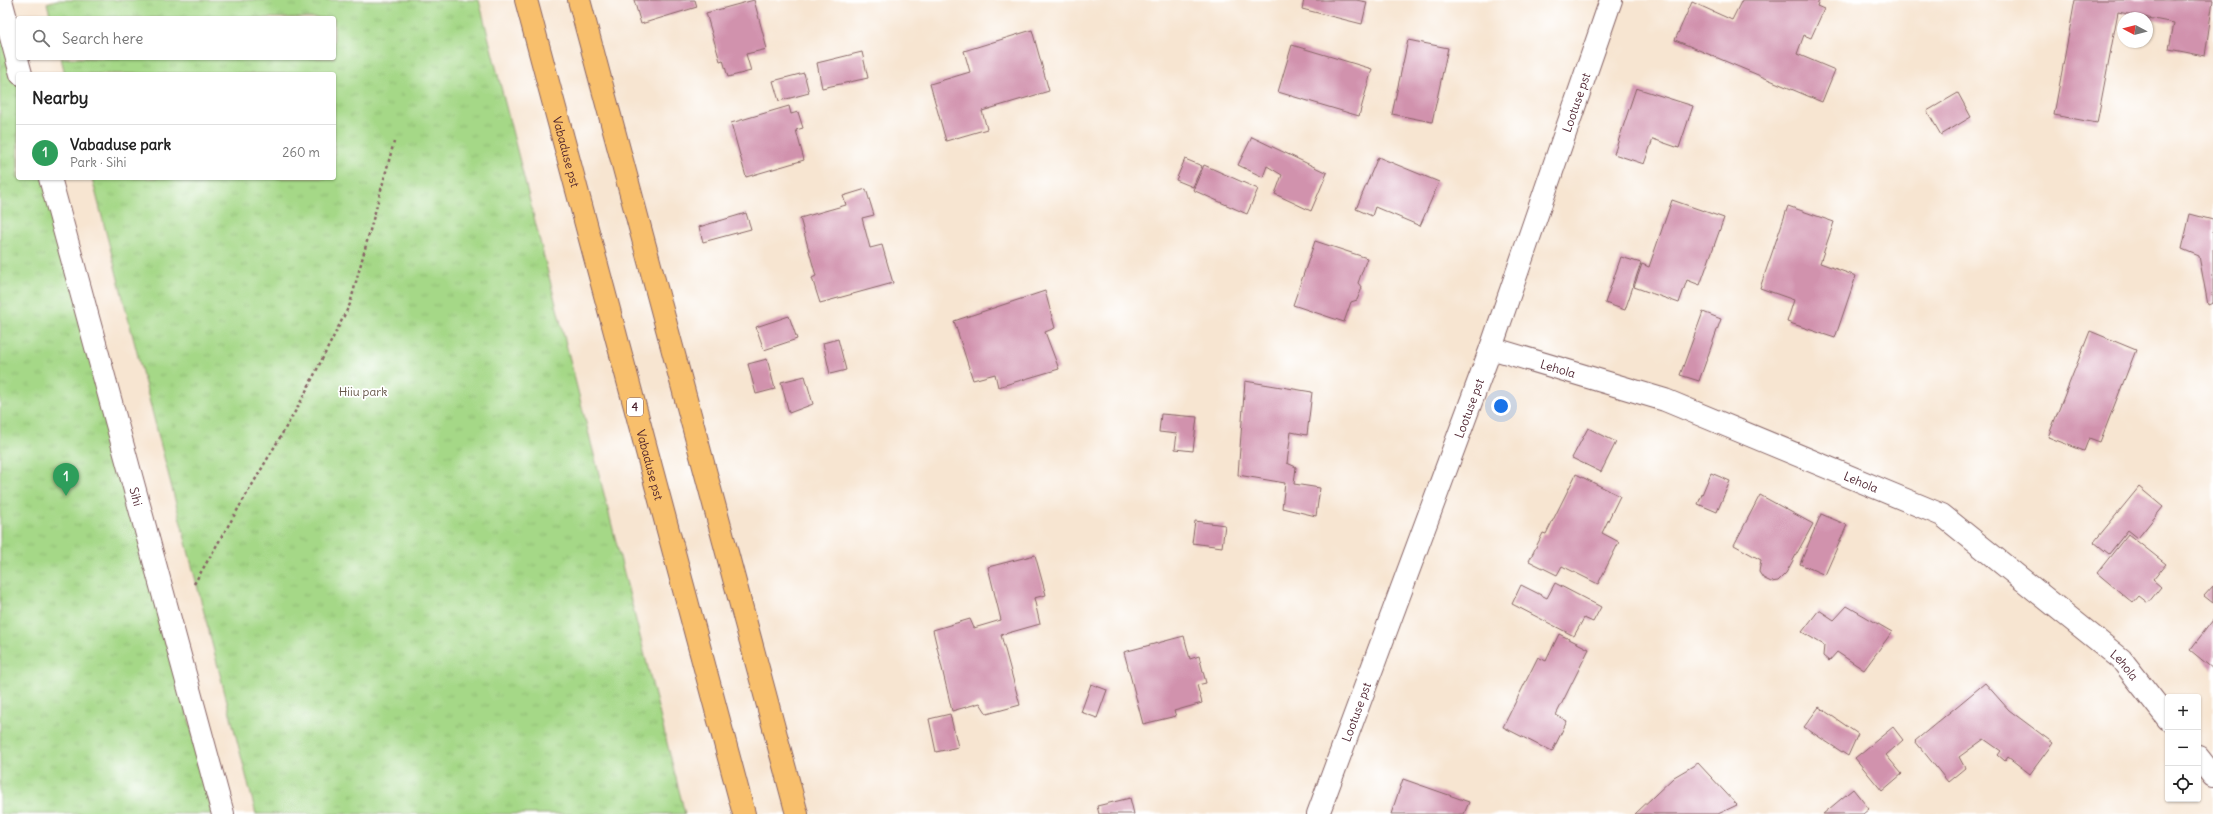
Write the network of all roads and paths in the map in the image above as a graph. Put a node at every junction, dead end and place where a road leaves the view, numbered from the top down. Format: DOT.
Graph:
graph roads {
  1 [pos="1,0"];
  2 [pos="526,0"];
  3 [pos="579,0"];
  4 [pos="1611,0"];
  5 [pos="16,56"];
  6 [pos="17,60"];
  7 [pos="20,72"];
  8 [pos="394,142"];
  9 [pos="51,180"];
  10 [pos="1491,348"];
  11 [pos="171,623"];
  12 [pos="2165,715"];
  13 [pos="2201,761"];
  14 [pos="2213,776"];
  15 [pos="224,814"];
  16 [pos="744,814"];
  17 [pos="797,814"];
  18 [pos="1318,814"];
  1 -- 5 [label="street"];
  2 -- 16 [label="highway, Vabaduse pst / 4"];
  3 -- 17 [label="highway"];
  4 -- 10 [label="street, Lootuse pst"];
  6 -- 7 [label="street"];
  8 -- 11 [label="path"];
  9 -- 11 [label="street, Sihi"];
  10 -- 12 [label="street, Lehola"];
  10 -- 18 [label="street, Lootuse pst"];
  11 -- 15 [label="street, Sihi"];
  13 -- 14 [label="street"];
}
